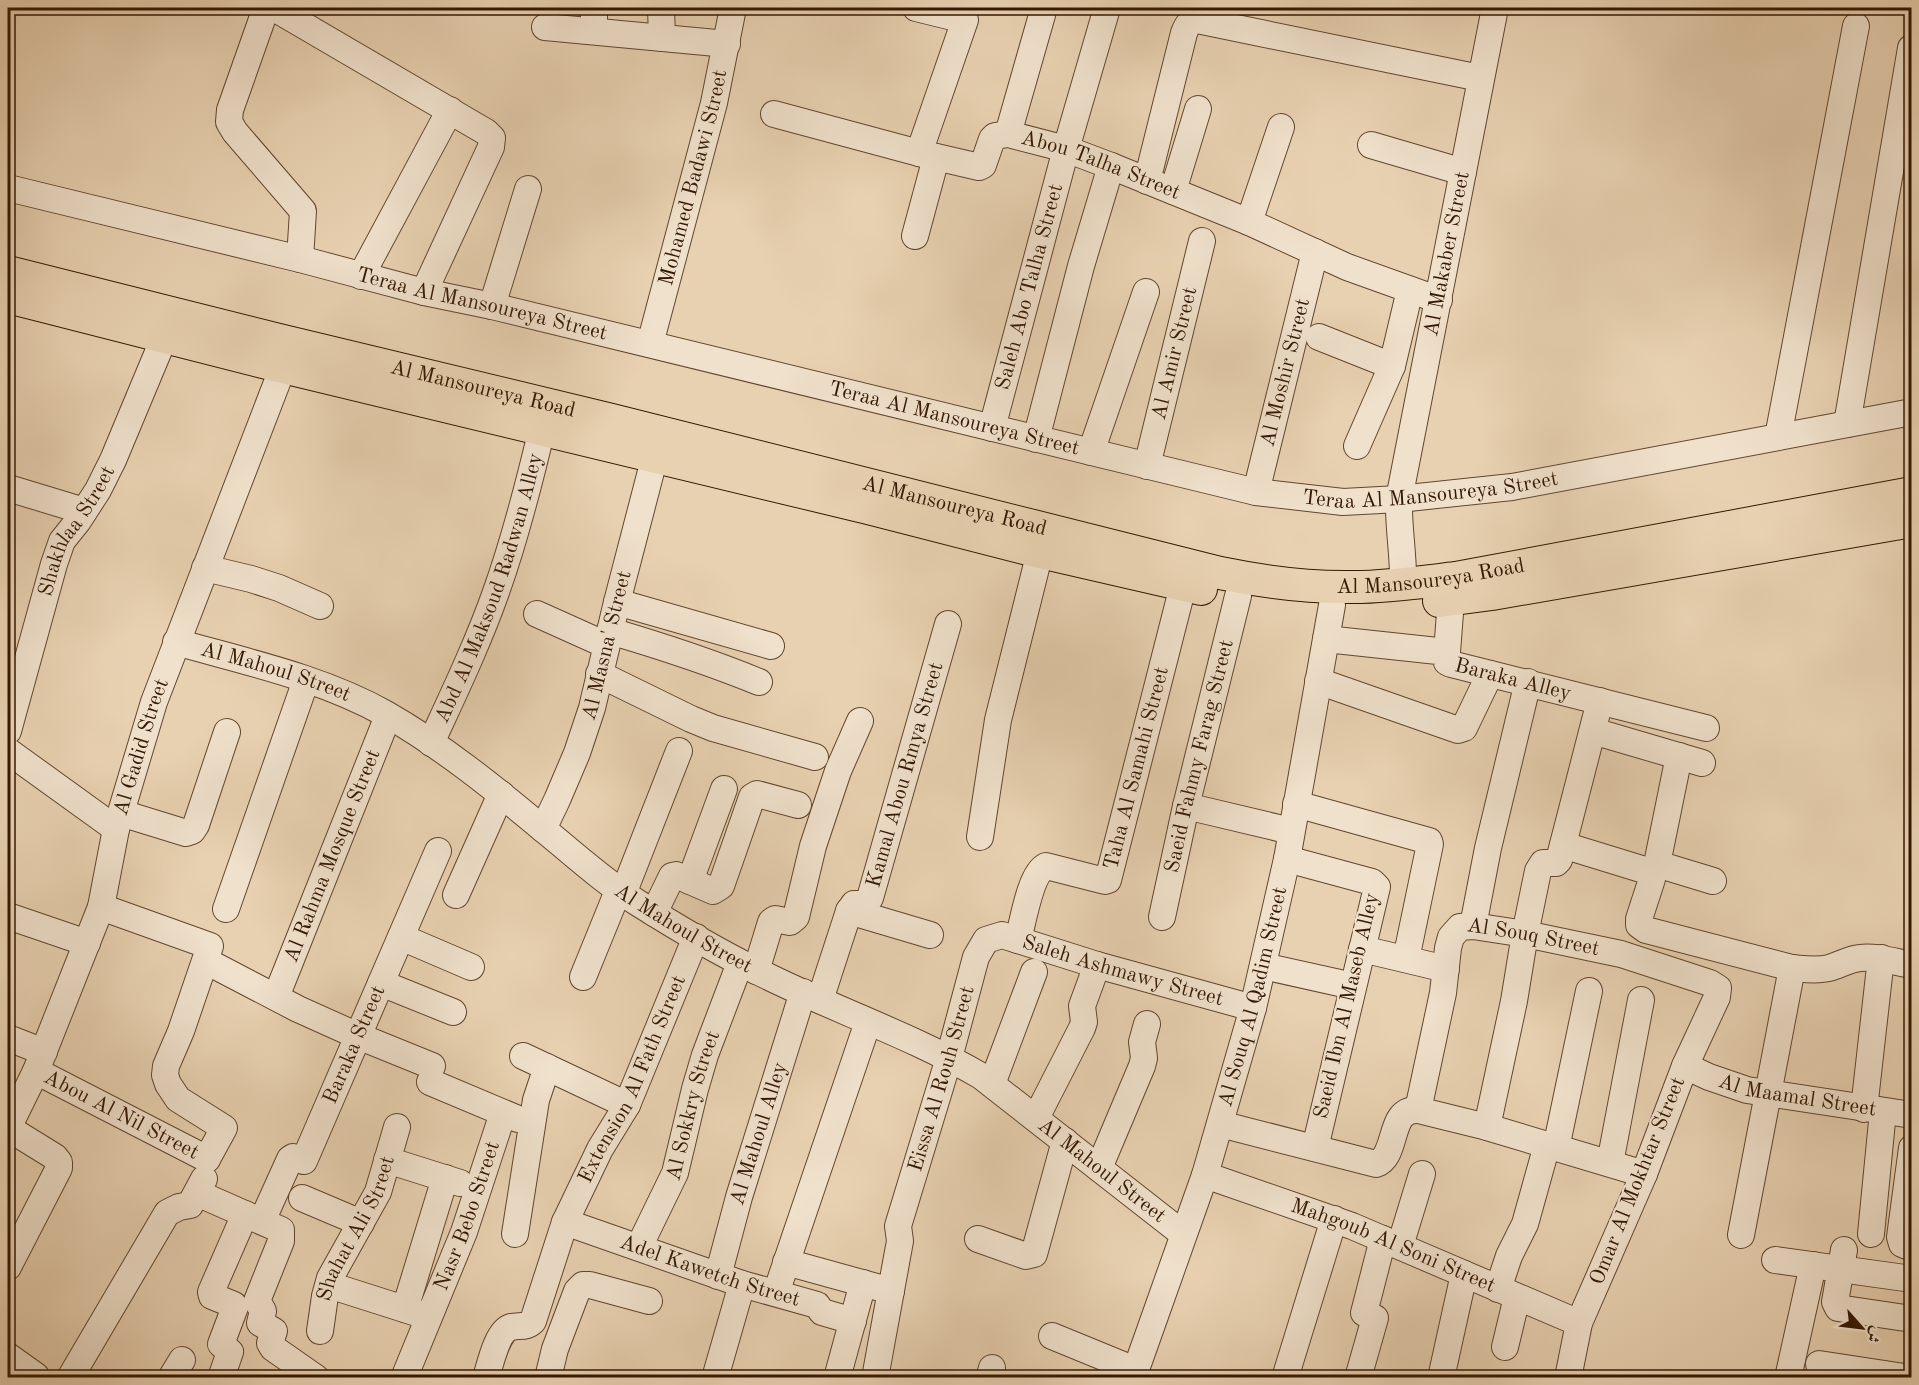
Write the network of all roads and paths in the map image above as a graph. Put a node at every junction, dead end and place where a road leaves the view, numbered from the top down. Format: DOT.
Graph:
graph roads {
  1 [pos="266,8"];
  2 [pos="274,8"];
  3 [pos="661,8"];
  4 [pos="733,8"];
  5 [pos="916,8"];
  6 [pos="1044,8"];
  7 [pos="1107,8"];
  8 [pos="1495,8"];
  9 [pos="967,14"];
  10 [pos="594,19"];
  11 [pos="1856,26"];
  12 [pos="545,27"];
  13 [pos="662,38"];
  14 [pos="727,44"];
  15 [pos="1911,48"];
  16 [pos="1480,78"];
  17 [pos="1198,109"];
  18 [pos="450,111"];
  19 [pos="774,114"];
  20 [pos="1281,127"];
  21 [pos="1008,134"];
  22 [pos="1371,145"];
  23 [pos="1066,149"];
  24 [pos="928,155"];
  25 [pos="1112,166"];
  26 [pos="1463,172"];
  27 [pos="1147,181"];
  28 [pos="8,188"];
  29 [pos="528,189"];
  30 [pos="1173,191"];
  31 [pos="1249,222"];
  32 [pos="915,236"];
  33 [pos="1202,241"];
  34 [pos="1315,252"];
  35 [pos="300,259"];
  36 [pos="8,272"];
  37 [pos="361,276"];
  38 [pos="1410,290"];
  39 [pos="424,292"];
  40 [pos="1146,292"];
  41 [pos="8,297"];
  42 [pos="1439,300"];
  43 [pos="492,306"];
  44 [pos="1319,337"];
  45 [pos="164,338"];
  46 [pos="650,344"];
  47 [pos="1392,366"];
  48 [pos="283,367"];
  49 [pos="1911,412"];
  50 [pos="1847,424"];
  51 [pos="992,428"];
  52 [pos="542,429"];
  53 [pos="1778,437"];
  54 [pos="1036,438"];
  55 [pos="1357,446"];
  56 [pos="1091,452"];
  57 [pos="656,456"];
  58 [pos="1147,466"];
  59 [pos="8,488"];
  60 [pos="1256,492"];
  61 [pos="1911,493"];
  62 [pos="871,497"];
  63 [pos="1399,506"];
  64 [pos="84,511"];
  65 [pos="1911,521"];
  66 [pos="1040,552"];
  67 [pos="205,568"];
  68 [pos="1404,572"];
  69 [pos="1183,586"];
  70 [pos="1238,596"];
  71 [pos="1451,600"];
  72 [pos="617,602"];
  73 [pos="1332,605"];
  74 [pos="320,606"];
  75 [pos="537,614"];
  76 [pos="948,624"];
  77 [pos="608,638"];
  78 [pos="1326,639"];
  79 [pos="176,642"];
  80 [pos="771,646"];
  81 [pos="1446,652"];
  82 [pos="599,674"];
  83 [pos="1490,674"];
  84 [pos="306,680"];
  85 [pos="1318,681"];
  86 [pos="759,682"];
  87 [pos="1528,682"];
  88 [pos="1600,701"];
  89 [pos="388,716"];
  90 [pos="860,721"];
  91 [pos="1706,728"];
  92 [pos="8,731"];
  93 [pos="1593,731"];
  94 [pos="227,732"];
  95 [pos="431,743"];
  96 [pos="680,751"];
  97 [pos="815,757"];
  98 [pos="10,758"];
  99 [pos="724,789"];
  100 [pos="501,794"];
  101 [pos="1296,804"];
  102 [pos="798,805"];
  103 [pos="1186,806"];
  104 [pos="118,821"];
  105 [pos="543,829"];
  106 [pos="1291,831"];
  107 [pos="980,837"];
  108 [pos="1563,845"];
  109 [pos="438,851"];
  110 [pos="1287,859"];
  111 [pos="690,881"];
  112 [pos="1713,881"];
  113 [pos="621,892"];
  114 [pos="456,895"];
  115 [pos="101,907"];
  116 [pos="226,909"];
  117 [pos="849,911"];
  118 [pos="654,913"];
  119 [pos="8,916"];
  120 [pos="1162,917"];
  121 [pos="1473,926"];
  122 [pos="1525,934"];
  123 [pos="930,935"];
  124 [pos="401,937"];
  125 [pos="696,937"];
  126 [pos="992,937"];
  127 [pos="1017,940"];
  128 [pos="87,943"];
  129 [pos="1362,949"];
  130 [pos="1881,958"];
  131 [pos="1406,959"];
  132 [pos="206,961"];
  133 [pos="1097,965"];
  134 [pos="1911,965"];
  135 [pos="1263,966"];
  136 [pos="471,967"];
  137 [pos="748,967"];
  138 [pos="1792,968"];
  139 [pos="1446,969"];
  140 [pos="1034,972"];
  141 [pos="584,977"];
  142 [pos="381,983"];
  143 [pos="1353,986"];
  144 [pos="1718,988"];
  145 [pos="1589,991"];
  146 [pos="811,996"];
  147 [pos="276,997"];
  148 [pos="1641,1000"];
  149 [pos="1253,1008"];
  150 [pos="453,1012"];
  151 [pos="868,1022"];
  152 [pos="1147,1024"];
  153 [pos="358,1036"];
  154 [pos="8,1038"];
  155 [pos="523,1056"];
  156 [pos="949,1058"];
  157 [pos="40,1061"];
  158 [pos="1685,1066"];
  159 [pos="547,1067"];
  160 [pos="992,1084"];
  161 [pos="1768,1094"];
  162 [pos="627,1105"];
  163 [pos="1418,1110"];
  164 [pos="1874,1110"];
  165 [pos="503,1113"];
  166 [pos="1911,1115"];
  167 [pos="1036,1118"];
  168 [pos="1220,1124"];
  169 [pos="532,1125"];
  170 [pos="397,1127"];
  171 [pos="1487,1127"];
  172 [pos="8,1128"];
  173 [pos="1065,1141"];
  174 [pos="1551,1147"];
  175 [pos="1315,1148"];
  176 [pos="1911,1148"];
  177 [pos="207,1159"];
  178 [pos="387,1160"];
  179 [pos="1610,1163"];
  180 [pos="1100,1168"];
  181 [pos="1422,1174"];
  182 [pos="1644,1174"];
  183 [pos="1205,1175"];
  184 [pos="1910,1176"];
  185 [pos="445,1178"];
  186 [pos="478,1189"];
  187 [pos="197,1193"];
  188 [pos="302,1198"];
  189 [pos="253,1217"];
  190 [pos="1334,1219"];
  191 [pos="565,1222"];
  192 [pos="361,1223"];
  193 [pos="515,1234"];
  194 [pos="1183,1234"];
  195 [pos="1871,1234"];
  196 [pos="1741,1235"];
  197 [pos="978,1239"];
  198 [pos="1392,1242"];
  199 [pos="639,1247"];
  200 [pos="1911,1248"];
  201 [pos="1775,1260"];
  202 [pos="1842,1260"];
  203 [pos="786,1262"];
  204 [pos="1813,1265"];
  205 [pos="8,1267"];
  206 [pos="1464,1274"];
  207 [pos="1911,1279"];
  208 [pos="730,1280"];
  209 [pos="863,1283"];
  210 [pos="329,1285"];
  211 [pos="891,1291"];
  212 [pos="776,1293"];
  213 [pos="1508,1293"];
  214 [pos="649,1301"];
  215 [pos="417,1313"];
  216 [pos="1911,1319"];
  217 [pos="853,1321"];
  218 [pos="1579,1323"];
  219 [pos="320,1331"];
  220 [pos="1052,1336"];
  221 [pos="1505,1347"];
  222 [pos="1820,1364"];
  223 [pos="1134,1374"];
  224 [pos="69,1377"];
  225 [pos="221,1377"];
  226 [pos="316,1377"];
  227 [pos="404,1377"];
  228 [pos="486,1377"];
  229 [pos="548,1377"];
  230 [pos="715,1377"];
  231 [pos="837,1377"];
  232 [pos="875,1377"];
  233 [pos="1286,1377"];
  234 [pos="1358,1377"];
  235 [pos="1441,1377"];
  236 [pos="1568,1377"];
  237 [pos="1788,1377"];
  238 [pos="1911,1377"];
  1 -- 35 [label="street"];
  2 -- 18 [label="street"];
  3 -- 13 [label="street"];
  4 -- 14 [label="street, Mohamed Badawi Street"];
  5 -- 9 [label="street"];
  6 -- 21 [label="street"];
  7 -- 23 [label="street, Saleh Abo Talha Street"];
  8 -- 16 [label="street, Al Makaber Street"];
  9 -- 24 [label="street"];
  10 -- 12 [label="street"];
  10 -- 13 [label="street"];
  11 -- 53 [label="street"];
  13 -- 14 [label="street"];
  14 -- 46 [label="street, Mohamed Badawi Street"];
  15 -- 50 [label="street"];
  16 -- 26 [label="street, Al Makaber Street"];
  16 -- 27 [label="street"];
  17 -- 30 [label="street"];
  18 -- 37 [label="street"];
  18 -- 39 [label="street"];
  19 -- 24 [label="street"];
  20 -- 31 [label="street"];
  21 -- 23 [label="street, Abou Talha Street"];
  21 -- 24 [label="street, Abou Talha Street"];
  22 -- 26 [label="street"];
  23 -- 25 [label="street, Abou Talha Street"];
  23 -- 51 [label="street, Saleh Abo Talha Street"];
  24 -- 32 [label="street"];
  25 -- 27 [label="street, Abou Talha Street"];
  25 -- 54 [label="street"];
  26 -- 42 [label="street, Al Makaber Street"];
  27 -- 30 [label="street, Abou Talha Street"];
  28 -- 35 [label="street, Teraa Al Mansoureya Street"];
  29 -- 43 [label="street"];
  30 -- 31 [label="street, Abou Talha Street"];
  31 -- 34 [label="street, Abou Talha Street"];
  33 -- 58 [label="street, Al Amir Street"];
  34 -- 38 [label="street, Abou Talha Street"];
  34 -- 60 [label="street, Al Moshir Street"];
  35 -- 37 [label="street, Teraa Al Mansoureya Street"];
  36 -- 62 [label="main road, Al Mansoureya Road"];
  37 -- 39 [label="street, Teraa Al Mansoureya Street"];
  38 -- 42 [label="street, Abou Talha Street"];
  38 -- 47 [label="street"];
  39 -- 43 [label="street, Teraa Al Mansoureya Street"];
  40 -- 56 [label="street"];
  41 -- 45 [label="main road, Al Mansoureya Road"];
  42 -- 63 [label="street, Al Makaber Street"];
  43 -- 46 [label="street, Teraa Al Mansoureya Street"];
  44 -- 47 [label="street"];
  45 -- 48 [label="main road, Al Mansoureya Road"];
  45 -- 64 [label="street, Shakhlaa Street"];
  46 -- 51 [label="street, Teraa Al Mansoureya Street"];
  47 -- 55 [label="street"];
  48 -- 52 [label="main road, Al Mansoureya Road"];
  48 -- 67 [label="street, Al Gadid Street"];
  49 -- 50 [label="street, Teraa Al Mansoureya Street"];
  50 -- 53 [label="street, Teraa Al Mansoureya Street"];
  51 -- 54 [label="street, Teraa Al Mansoureya Street"];
  52 -- 57 [label="main road, Al Mansoureya Road"];
  52 -- 95 [label="street, Abd Al Maksoud Radwan Alley"];
  53 -- 63 [label="street, Teraa Al Mansoureya Street"];
  54 -- 56 [label="street, Teraa Al Mansoureya Street"];
  56 -- 58 [label="street, Teraa Al Mansoureya Street"];
  57 -- 62 [label="main road, Al Mansoureya Road"];
  57 -- 72 [label="street, Al Masna' Street"];
  58 -- 60 [label="street, Teraa Al Mansoureya Street"];
  59 -- 64 [label="street"];
  60 -- 63 [label="street, Teraa Al Mansoureya Street"];
  61 -- 68 [label="main road, Al Mansoureya Road"];
  62 -- 66 [label="main road, Al Mansoureya Road"];
  62 -- 68 [label="main road, Al Mansoureya Road"];
  63 -- 68 [label="street, Al Makaber Street"];
  64 -- 92 [label="street, Shakhlaa Street"];
  65 -- 71 [label="main road, Al Mansoureya Road"];
  66 -- 69 [label="main road, Al Mansoureya Road"];
  66 -- 107 [label="street"];
  67 -- 74 [label="street"];
  67 -- 79 [label="street, Al Gadid Street"];
  69 -- 70 [label="main road, Al Mansoureya Road"];
  69 -- 127 [label="street, Taha Al Samahi Street"];
  70 -- 73 [label="main road, Al Mansoureya Road"];
  70 -- 103 [label="street, Saeid Fahmy Farag Street"];
  71 -- 73 [label="main road, Al Mansoureya Road"];
  71 -- 81 [label="street"];
  72 -- 77 [label="street, Al Masna' Street"];
  72 -- 80 [label="street"];
  73 -- 78 [label="street, Al Souq Al Qadim Street"];
  75 -- 77 [label="street"];
  76 -- 117 [label="street, Kamal Abou Rmya Street"];
  77 -- 82 [label="street, Al Masna' Street"];
  77 -- 86 [label="street"];
  78 -- 81 [label="street, Baraka Alley"];
  78 -- 85 [label="street, Al Souq Al Qadim Street"];
  79 -- 84 [label="street, Al Mahoul Street"];
  79 -- 104 [label="street, Al Gadid Street"];
  81 -- 83 [label="street, Baraka Alley"];
  82 -- 97 [label="street"];
  82 -- 105 [label="street, Al Masna' Street"];
  83 -- 85 [label="street"];
  83 -- 87 [label="street, Baraka Alley"];
  84 -- 89 [label="street, Al Mahoul Street"];
  84 -- 116 [label="street"];
  85 -- 101 [label="street, Al Souq Al Qadim Street"];
  87 -- 88 [label="street, Baraka Alley"];
  87 -- 121 [label="street"];
  88 -- 91 [label="street, Baraka Alley"];
  88 -- 93 [label="street"];
  89 -- 95 [label="street, Al Mahoul Street"];
  89 -- 147 [label="street, Al Rahma Mosque Street"];
  90 -- 137 [label="street, Al Sokkry Street"];
  93 -- 108 [label="street"];
  93 -- 112 [label="street"];
  94 -- 104 [label="street"];
  95 -- 100 [label="street, Al Mahoul Street"];
  96 -- 113 [label="street"];
  98 -- 104 [label="street"];
  99 -- 111 [label="street"];
  100 -- 105 [label="street, Al Mahoul Street"];
  100 -- 114 [label="street"];
  101 -- 106 [label="street, Al Souq Al Qadim Street"];
  101 -- 131 [label="street"];
  102 -- 111 [label="street"];
  103 -- 106 [label="street"];
  103 -- 120 [label="street, Saeid Fahmy Farag Street"];
  104 -- 115 [label="street, Al Gadid Street"];
  105 -- 113 [label="street, Al Mahoul Street"];
  106 -- 110 [label="street, Al Souq Al Qadim Street"];
  108 -- 122 [label="street"];
  108 -- 138 [label="street"];
  109 -- 124 [label="street, Baraka Street"];
  110 -- 129 [label="street, Saeid Ibn Al Maseb Alley"];
  110 -- 135 [label="street, Al Souq Al Qadim Street"];
  111 -- 118 [label="street"];
  113 -- 118 [label="street, Al Mahoul Street"];
  113 -- 141 [label="street"];
  115 -- 128 [label="street, Al Gadid Street"];
  115 -- 132 [label="street"];
  117 -- 123 [label="street, Kamal Abou Rmya Street"];
  117 -- 146 [label="street, Kamal Abou Rmya Street"];
  118 -- 125 [label="street, Al Mahoul Street"];
  119 -- 128 [label="street"];
  121 -- 122 [label="street, Al Souq Street"];
  121 -- 139 [label="street, Al Souq Street"];
  122 -- 144 [label="street, Al Souq Street"];
  122 -- 171 [label="street"];
  124 -- 136 [label="street"];
  124 -- 142 [label="street, Baraka Street"];
  125 -- 137 [label="street, Al Mahoul Street"];
  125 -- 162 [label="street, Extension Al Fath Street"];
  126 -- 127 [label="street, Saleh Ashmawy Street"];
  126 -- 156 [label="street, Eissa Al Rouh Street"];
  127 -- 133 [label="street, Saleh Ashmawy Street"];
  128 -- 157 [label="street, Al Gadid Street"];
  129 -- 131 [label="street"];
  129 -- 143 [label="street, Saeid Ibn Al Maseb Alley"];
  130 -- 134 [label="street"];
  130 -- 138 [label="street"];
  130 -- 164 [label="street"];
  131 -- 139 [label="street"];
  132 -- 147 [label="street"];
  132 -- 177 [label="street"];
  133 -- 149 [label="street, Saleh Ashmawy Street"];
  133 -- 167 [label="street"];
  135 -- 143 [label="street"];
  135 -- 149 [label="street, Al Souq Al Qadim Street"];
  137 -- 146 [label="street, Al Mahoul Street"];
  137 -- 199 [label="street, Al Sokkry Street"];
  138 -- 161 [label="street"];
  139 -- 163 [label="street, Al Souq Street"];
  140 -- 160 [label="street"];
  142 -- 150 [label="street"];
  142 -- 153 [label="street, Baraka Street"];
  143 -- 175 [label="street, Saeid Ibn Al Maseb Alley"];
  144 -- 158 [label="street, Omar Al Mokhtar Street"];
  145 -- 174 [label="street"];
  146 -- 151 [label="street, Al Mahoul Street"];
  146 -- 208 [label="street, Al Mahoul Alley"];
  147 -- 153 [label="street"];
  148 -- 179 [label="street"];
  149 -- 168 [label="street, Al Souq Al Qadim Street"];
  151 -- 156 [label="street, Al Mahoul Street"];
  151 -- 203 [label="street"];
  152 -- 180 [label="street"];
  153 -- 165 [label="street, Nasr Bebo Street"];
  153 -- 189 [label="street, Baraka Street"];
  154 -- 157 [label="street, Abou Al Nil Street"];
  155 -- 159 [label="street"];
  156 -- 160 [label="street, Al Mahoul Street"];
  156 -- 211 [label="street, Eissa Al Rouh Street"];
  157 -- 172 [label="street, Al Gadid Street"];
  157 -- 177 [label="street, Abou Al Nil Street"];
  158 -- 161 [label="street, Al Maamal Street"];
  158 -- 182 [label="street, Omar Al Mokhtar Street"];
  159 -- 162 [label="street"];
  159 -- 169 [label="street, Nasr Bebo Street"];
  160 -- 167 [label="street, Al Mahoul Street"];
  161 -- 164 [label="street, Al Maamal Street"];
  161 -- 196 [label="street"];
  162 -- 191 [label="street, Extension Al Fath Street"];
  163 -- 171 [label="street"];
  163 -- 175 [label="street"];
  164 -- 166 [label="street, Al Maamal Street"];
  164 -- 195 [label="street"];
  165 -- 169 [label="street, Nasr Bebo Street"];
  165 -- 186 [label="street, Nasr Bebo Street"];
  167 -- 173 [label="street, Al Mahoul Street"];
  168 -- 175 [label="street"];
  168 -- 183 [label="street, Al Souq Al Qadim Street"];
  169 -- 193 [label="street, Nasr Bebo Street"];
  170 -- 178 [label="street, Shahat Ali Street"];
  171 -- 174 [label="street"];
  172 -- 205 [label="street"];
  173 -- 180 [label="street, Al Mahoul Street"];
  173 -- 197 [label="street"];
  174 -- 179 [label="street"];
  174 -- 213 [label="street"];
  176 -- 184 [label="street"];
  177 -- 187 [label="street"];
  178 -- 185 [label="street"];
  178 -- 192 [label="street, Shahat Ali Street"];
  179 -- 182 [label="street"];
  180 -- 194 [label="street, Al Mahoul Street"];
  181 -- 198 [label="street"];
  182 -- 218 [label="street, Omar Al Mokhtar Street"];
  183 -- 190 [label="street, Mahgoub Al Soni Street"];
  183 -- 194 [label="street, Al Souq Al Qadim Street"];
  184 -- 200 [label="street"];
  185 -- 186 [label="street"];
  185 -- 215 [label="street"];
  186 -- 215 [label="street, Nasr Bebo Street"];
  187 -- 189 [label="street"];
  187 -- 224 [label="street"];
  188 -- 192 [label="street"];
  189 -- 225 [label="street"];
  189 -- 226 [label="street"];
  190 -- 198 [label="street, Mahgoub Al Soni Street"];
  190 -- 233 [label="street"];
  191 -- 199 [label="street, Adel Kawetch Street"];
  191 -- 228 [label="street, Extension Al Fath Street"];
  192 -- 210 [label="street, Shahat Ali Street"];
  194 -- 223 [label="street, Al Souq Al Qadim Street"];
  198 -- 206 [label="street, Mahgoub Al Soni Street"];
  198 -- 234 [label="street"];
  199 -- 208 [label="street, Adel Kawetch Street"];
  201 -- 204 [label="street"];
  202 -- 204 [label="street"];
  202 -- 207 [label="street"];
  202 -- 216 [label="street"];
  203 -- 209 [label="street"];
  203 -- 212 [label="street"];
  204 -- 237 [label="street"];
  206 -- 213 [label="street, Mahgoub Al Soni Street"];
  206 -- 235 [label="street"];
  208 -- 212 [label="street, Adel Kawetch Street"];
  208 -- 230 [label="street, Al Mahoul Alley"];
  209 -- 211 [label="street"];
  209 -- 217 [label="street"];
  210 -- 215 [label="street"];
  210 -- 219 [label="street, Shahat Ali Street"];
  211 -- 232 [label="street, Eissa Al Rouh Street"];
  212 -- 217 [label="street, Adel Kawetch Street"];
  213 -- 218 [label="street, Mahgoub Al Soni Street"];
  213 -- 221 [label="street"];
  214 -- 229 [label="street"];
  215 -- 227 [label="street, Nasr Bebo Street"];
  217 -- 231 [label="street"];
  218 -- 236 [label="street, Omar Al Mokhtar Street"];
  220 -- 223 [label="street"];
  222 -- 238 [label="street"];
}
